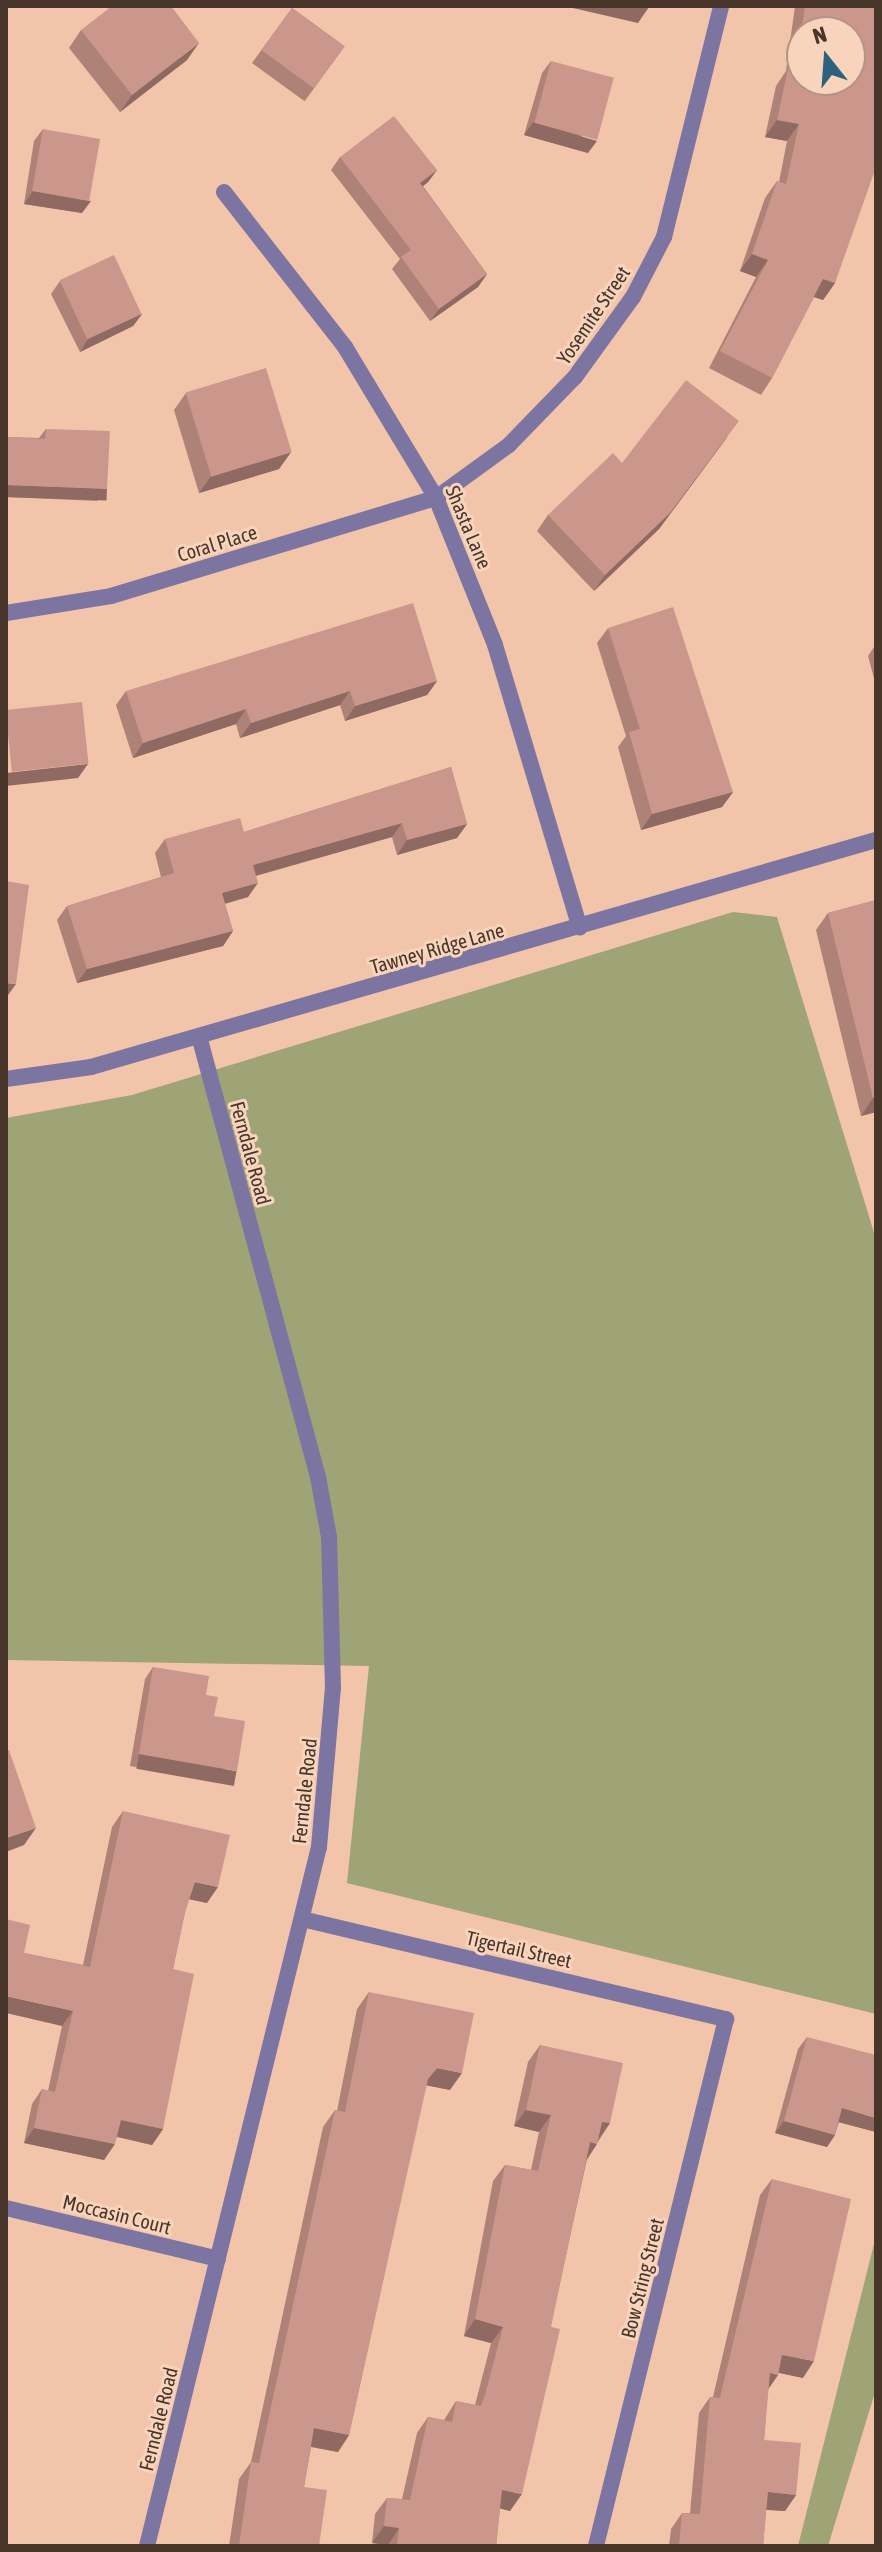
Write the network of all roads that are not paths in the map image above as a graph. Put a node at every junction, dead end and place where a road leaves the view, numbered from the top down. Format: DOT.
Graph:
graph roads {
  1 [pos="721,6"];
  2 [pos="224,192"];
  3 [pos="436,498"];
  4 [pos="6,613"];
  5 [pos="876,840"];
  6 [pos="580,928"];
  7 [pos="199,1037"];
  8 [pos="6,1079"];
  9 [pos="302,1919"];
  10 [pos="726,2019"];
  11 [pos="6,2208"];
  12 [pos="218,2259"];
  13 [pos="147,2546"];
  14 [pos="596,2546"];
  1 -- 3 [label="street, Yosemite Street"];
  2 -- 3 [label="street, Shasta Lane"];
  3 -- 4 [label="street, Coral Place"];
  3 -- 6 [label="street, Shasta Lane"];
  5 -- 6 [label="street, Tawney Ridge Lane"];
  6 -- 7 [label="street, Tawney Ridge Lane"];
  7 -- 8 [label="street, Tawney Ridge Lane"];
  7 -- 9 [label="street, Ferndale Road"];
  9 -- 10 [label="street, Tigertail Street"];
  9 -- 12 [label="street, Ferndale Road"];
  10 -- 14 [label="street, Bow String Street"];
  11 -- 12 [label="street, Moccasin Court"];
  12 -- 13 [label="street, Ferndale Road"];
}
